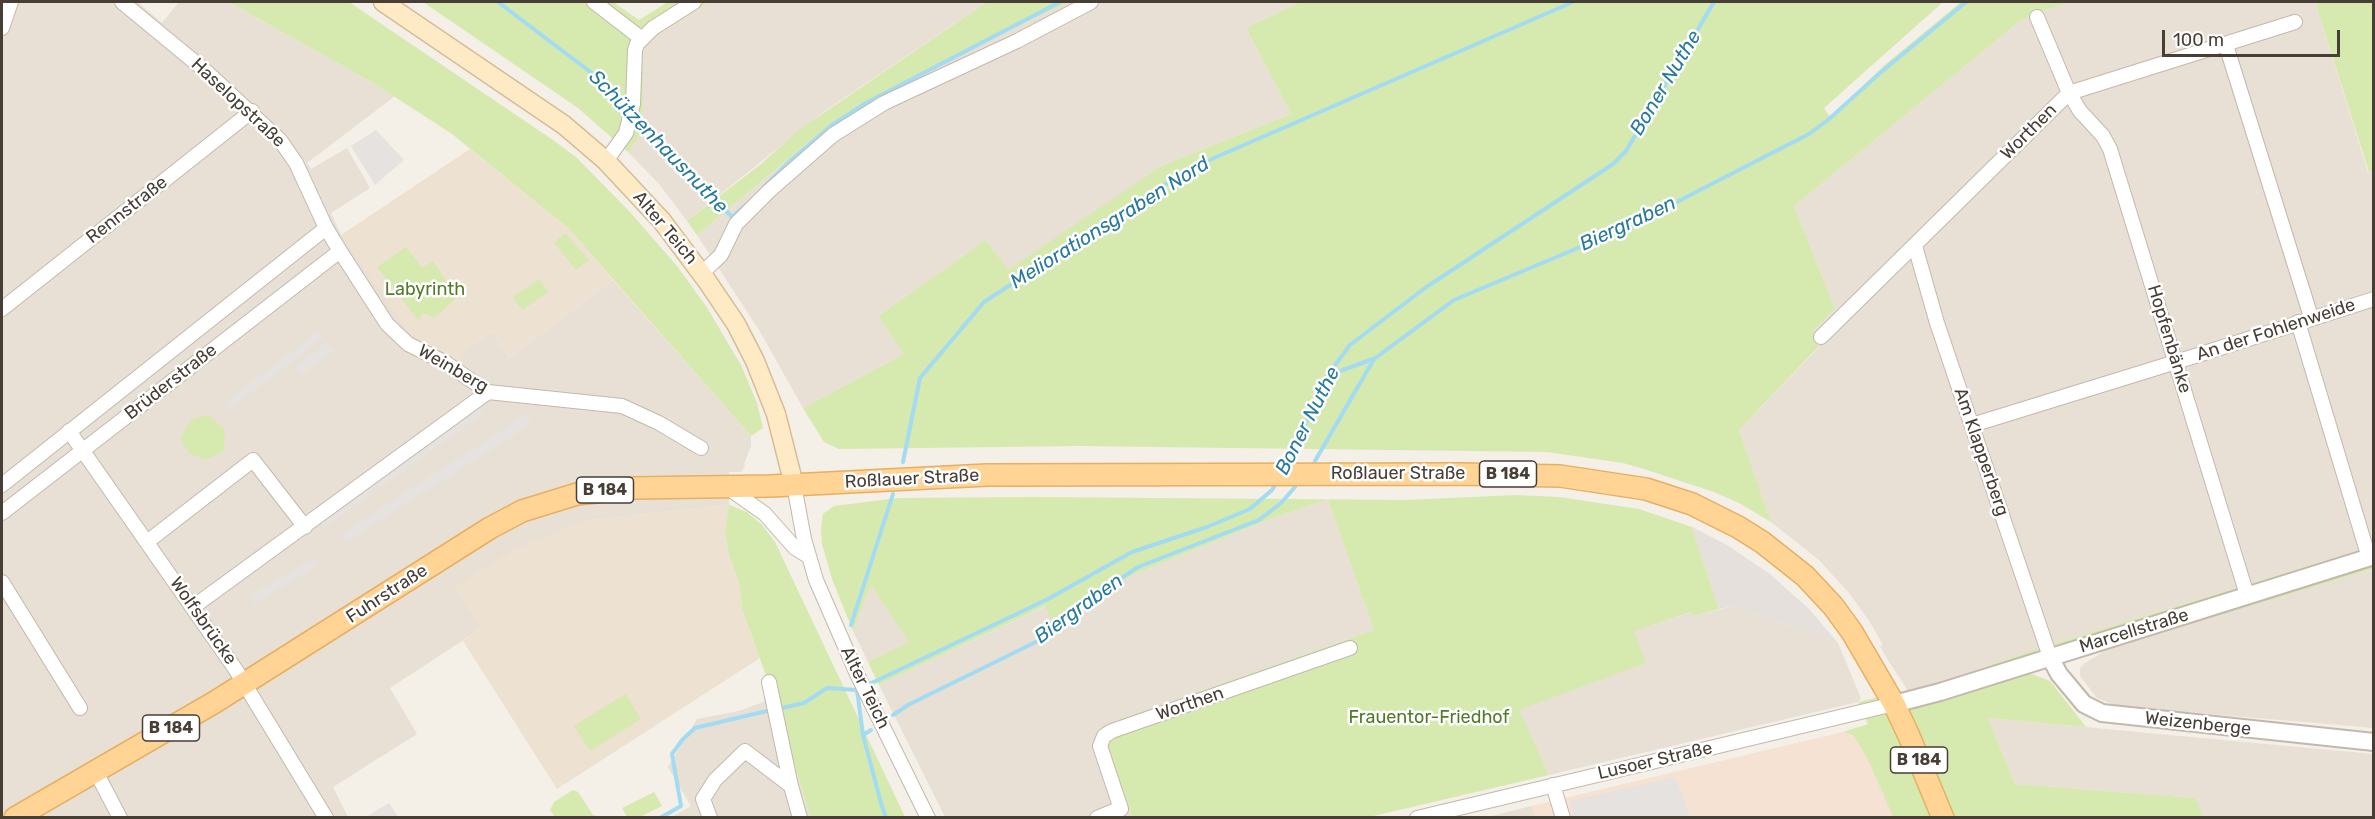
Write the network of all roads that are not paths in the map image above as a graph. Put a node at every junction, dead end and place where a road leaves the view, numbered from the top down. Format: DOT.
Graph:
graph roads {
  1 [pos="10,2"];
  2 [pos="122,2"];
  3 [pos="383,2"];
  4 [pos="594,2"];
  5 [pos="694,2"];
  6 [pos="1091,2"];
  7 [pos="2,9"];
  8 [pos="2037,17"];
  9 [pos="2295,22"];
  10 [pos="2,28"];
  11 [pos="642,39"];
  12 [pos="2226,45"];
  13 [pos="2069,93"];
  14 [pos="252,111"];
  15 [pos="606,161"];
  16 [pos="326,228"];
  17 [pos="1915,246"];
  18 [pos="340,251"];
  19 [pos="702,273"];
  20 [pos="2373,299"];
  21 [pos="2,309"];
  22 [pos="2305,320"];
  23 [pos="1821,337"];
  24 [pos="2176,362"];
  25 [pos="488,392"];
  26 [pos="1972,425"];
  27 [pos="69,431"];
  28 [pos="701,448"];
  29 [pos="83,449"];
  30 [pos="2,485"];
  31 [pos="794,485"];
  32 [pos="727,487"];
  33 [pos="2,513"];
  34 [pos="305,527"];
  35 [pos="147,542"];
  36 [pos="808,556"];
  37 [pos="2371,557"];
  38 [pos="2,582"];
  39 [pos="2247,596"];
  40 [pos="193,607"];
  41 [pos="1350,648"];
  42 [pos="2050,657"];
  43 [pos="769,682"];
  44 [pos="245,684"];
  45 [pos="1894,704"];
  46 [pos="80,708"];
  47 [pos="2373,742"];
  48 [pos="96,772"];
  49 [pos="1553,785"];
  50 [pos="791,786"];
  51 [pos="1117,813"];
  52 [pos="15,818"];
  53 [pos="120,818"];
  54 [pos="326,818"];
  55 [pos="710,818"];
  56 [pos="800,818"];
  57 [pos="928,818"];
  58 [pos="1097,818"];
  59 [pos="1417,818"];
  60 [pos="1563,818"];
  61 [pos="1943,818"];
  1 -- 7 [label="street"];
  1 -- 10 [label="street"];
  2 -- 14 [label="street, Haselopstraße"];
  3 -- 15 [label="main road, Alter Teich"];
  4 -- 11 [label="street"];
  5 -- 11 [label="street"];
  6 -- 19 [label="street"];
  8 -- 13 [label="street, Hopfenbänke"];
  9 -- 12 [label="street, Worthen"];
  11 -- 15 [label="street"];
  12 -- 13 [label="street, Worthen"];
  12 -- 22 [label="street"];
  13 -- 17 [label="street, Worthen"];
  13 -- 24 [label="street, Hopfenbänke"];
  14 -- 16 [label="street, Haselopstraße"];
  14 -- 21 [label="street, Rennstraße"];
  15 -- 19 [label="main road, Alter Teich"];
  16 -- 18 [label="street, Weinberg"];
  16 -- 27 [label="street, Brüderstraße"];
  17 -- 23 [label="street, Worthen"];
  17 -- 26 [label="street, Am Klapperberg"];
  18 -- 25 [label="street, Weinberg"];
  18 -- 29 [label="street, Brüderstraße"];
  19 -- 31 [label="main road, Alter Teich"];
  20 -- 22 [label="street, An der Fohlenweide"];
  22 -- 24 [label="street, An der Fohlenweide"];
  22 -- 37 [label="street"];
  24 -- 26 [label="street, An der Fohlenweide"];
  24 -- 39 [label="street, Hopfenbänke"];
  25 -- 28 [label="street, Weinberg"];
  25 -- 34 [label="street"];
  26 -- 42 [label="street, Am Klapperberg"];
  27 -- 29 [label="street, Wolfsbrücke"];
  27 -- 30 [label="street, Brüderstraße"];
  29 -- 33 [label="street, Brüderstraße"];
  29 -- 35 [label="street, Wolfsbrücke"];
  31 -- 32 [label="main road, Fuhrstraße / B 184"];
  31 -- 36 [label="street, Alter Teich"];
  31 -- 45 [label="main road, Roßlauer Straße / B 184"];
  32 -- 36 [label="street, Alter Teich"];
  32 -- 44 [label="main road, Fuhrstraße / B 184"];
  34 -- 35 [label="street"];
  34 -- 40 [label="street"];
  35 -- 40 [label="street, Wolfsbrücke"];
  36 -- 57 [label="street, Alter Teich"];
  37 -- 39 [label="street, Marcellstraße"];
  38 -- 46 [label="street"];
  39 -- 42 [label="street, Marcellstraße"];
  40 -- 44 [label="street, Wolfsbrücke"];
  41 -- 51 [label="street, Worthen"];
  42 -- 45 [label="street, Marcellstraße"];
  42 -- 47 [label="street, Weizenberge"];
  43 -- 50 [label="street"];
  44 -- 48 [label="main road, Fuhrstraße / B 184"];
  44 -- 54 [label="street, Wolfsbrücke"];
  45 -- 49 [label="street, Lusoer Straße"];
  45 -- 61 [label="main road, Roßlauer Straße / B 184"];
  48 -- 52 [label="main road, Fuhrstraße / B 184"];
  48 -- 53 [label="street"];
  49 -- 59 [label="street, Lusoer Straße"];
  49 -- 60 [label="street"];
  50 -- 55 [label="street"];
  50 -- 56 [label="street"];
  51 -- 58 [label="street"];
}
